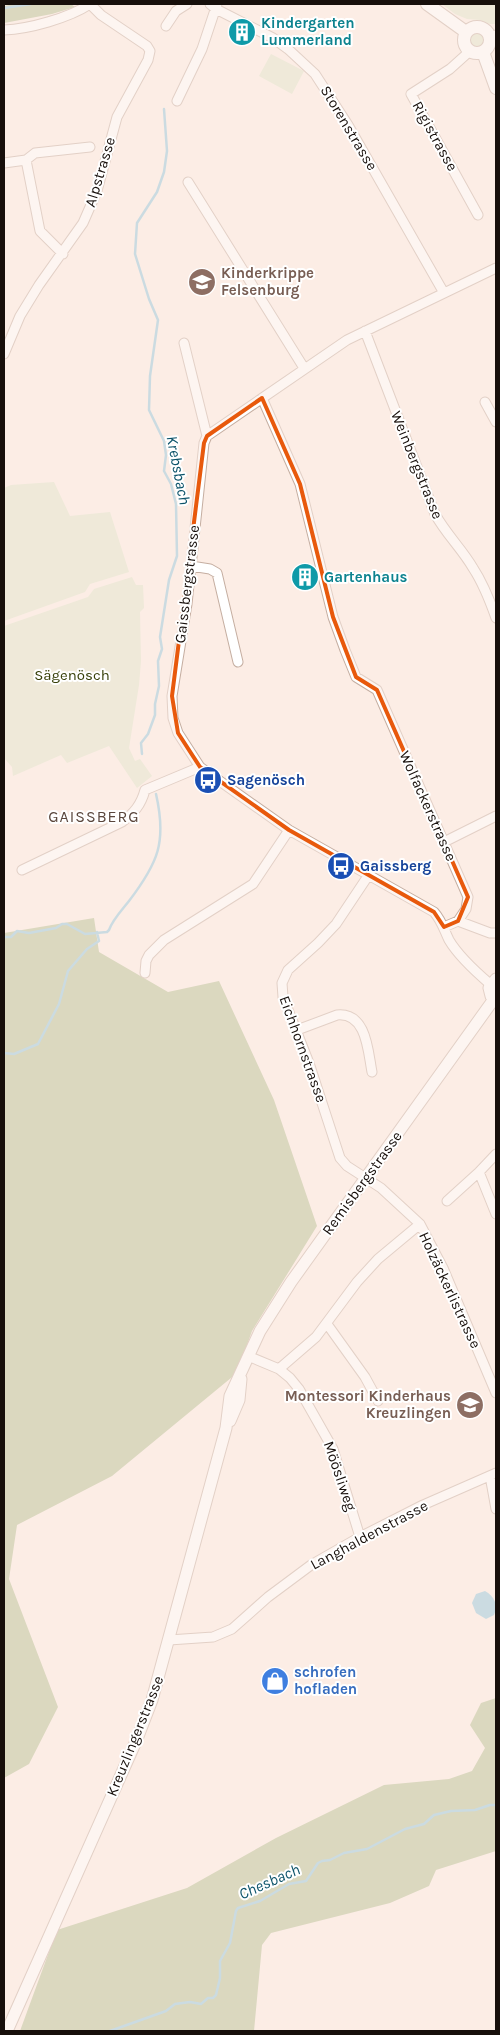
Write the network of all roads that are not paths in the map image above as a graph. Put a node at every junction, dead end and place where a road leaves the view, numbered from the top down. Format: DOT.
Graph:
graph roads {
  1 [pos="90,4"];
  2 [pos="187,4"];
  3 [pos="427,4"];
  4 [pos="214,5"];
  5 [pos="166,26"];
  6 [pos="4,30"];
  7 [pos="466,32"];
  8 [pos="493,36"];
  9 [pos="470,51"];
  10 [pos="483,52"];
  11 [pos="496,88"];
  12 [pos="177,101"];
  13 [pos="90,147"];
  14 [pos="26,160"];
  15 [pos="4,163"];
  16 [pos="188,182"];
  17 [pos="478,215"];
  18 [pos="63,254"];
  19 [pos="496,268"];
  20 [pos="444,293"];
  21 [pos="365,331"];
  22 [pos="184,344"];
  23 [pos="4,354"];
  24 [pos="304,368"];
  25 [pos="262,398"];
  26 [pos="484,402"];
  27 [pos="496,422"];
  28 [pos="207,436"];
  29 [pos="191,566"];
  30 [pos="492,595"];
  31 [pos="496,618"];
  32 [pos="238,662"];
  33 [pos="200,767"];
  34 [pos="496,816"];
  35 [pos="289,830"];
  36 [pos="444,842"];
  37 [pos="22,870"];
  38 [pos="368,876"];
  39 [pos="458,921"];
  40 [pos="444,927"];
  41 [pos="496,933"];
  42 [pos="145,973"];
  43 [pos="493,982"];
  44 [pos="495,1000"];
  45 [pos="297,1030"];
  46 [pos="372,1072"];
  47 [pos="496,1154"];
  48 [pos="479,1172"];
  49 [pos="366,1178"];
  50 [pos="447,1201"];
  51 [pos="496,1214"];
  52 [pos="420,1224"];
  53 [pos="327,1324"];
  54 [pos="248,1356"];
  55 [pos="279,1370"];
  56 [pos="496,1393"];
  57 [pos="378,1401"];
  58 [pos="226,1428"];
  59 [pos="493,1474"];
  60 [pos="496,1509"];
  61 [pos="360,1536"];
  62 [pos="169,1640"];
  63 [pos="7,2031"];
  1 -- 6 [label="street"];
  1 -- 18 [label="street, Alpstrasse"];
  2 -- 5 [label="street"];
  3 -- 7 [label="main road"];
  4 -- 12 [label="street"];
  4 -- 20 [label="street, Storenstrasse"];
  7 -- 8 [label="main road"];
  7 -- 9 [label="main road"];
  8 -- 10 [label="main road"];
  9 -- 10 [label="main road"];
  9 -- 17 [label="street, Rigistrasse"];
  10 -- 11 [label="main road"];
  13 -- 14 [label="street"];
  14 -- 15 [label="street"];
  14 -- 18 [label="street"];
  16 -- 24 [label="street"];
  18 -- 23 [label="street, Alpstrasse"];
  19 -- 20 [label="street"];
  20 -- 21 [label="street"];
  21 -- 24 [label="street"];
  21 -- 30 [label="street, Weinbergstrasse"];
  22 -- 28 [label="street"];
  24 -- 25 [label="street"];
  25 -- 28 [label="street"];
  25 -- 36 [label="street, Wolfackerstrasse"];
  26 -- 27 [label="street"];
  28 -- 29 [label="street, Gaissbergstrasse"];
  29 -- 32 [label="street"];
  29 -- 33 [label="street, Gaissbergstrasse"];
  30 -- 31 [label="street, Weinbergstrasse"];
  33 -- 35 [label="street, Gaissbergstrasse"];
  33 -- 37 [label="street"];
  34 -- 36 [label="street"];
  35 -- 38 [label="street, Gaissbergstrasse"];
  35 -- 42 [label="street"];
  36 -- 39 [label="street, Wolfackerstrasse"];
  38 -- 40 [label="street, Gaissbergstrasse"];
  38 -- 45 [label="street, Eichhornstrasse"];
  39 -- 40 [label="street"];
  39 -- 41 [label="street"];
  40 -- 43 [label="street, Gaissbergstrasse"];
  43 -- 44 [label="street"];
  44 -- 49 [label="street, Remisbergstrasse"];
  45 -- 46 [label="street"];
  45 -- 49 [label="street, Eichhornstrasse"];
  47 -- 48 [label="street"];
  48 -- 50 [label="street"];
  48 -- 51 [label="street"];
  49 -- 52 [label="street, Holzäckerlistrasse"];
  49 -- 54 [label="street, Remisbergstrasse"];
  52 -- 53 [label="street"];
  52 -- 56 [label="street, Holzäckerlistrasse"];
  53 -- 55 [label="street"];
  53 -- 57 [label="street"];
  54 -- 55 [label="street, Möösliweg"];
  54 -- 58 [label="street, Remisbergstrasse"];
  55 -- 61 [label="street, Möösliweg"];
  58 -- 62 [label="street, Kreuzlingerstrasse"];
  59 -- 60 [label="street"];
  59 -- 61 [label="street, Langhaldenstrasse"];
  61 -- 62 [label="street, Langhaldenstrasse"];
  62 -- 63 [label="street, Kreuzlingerstrasse"];
}
